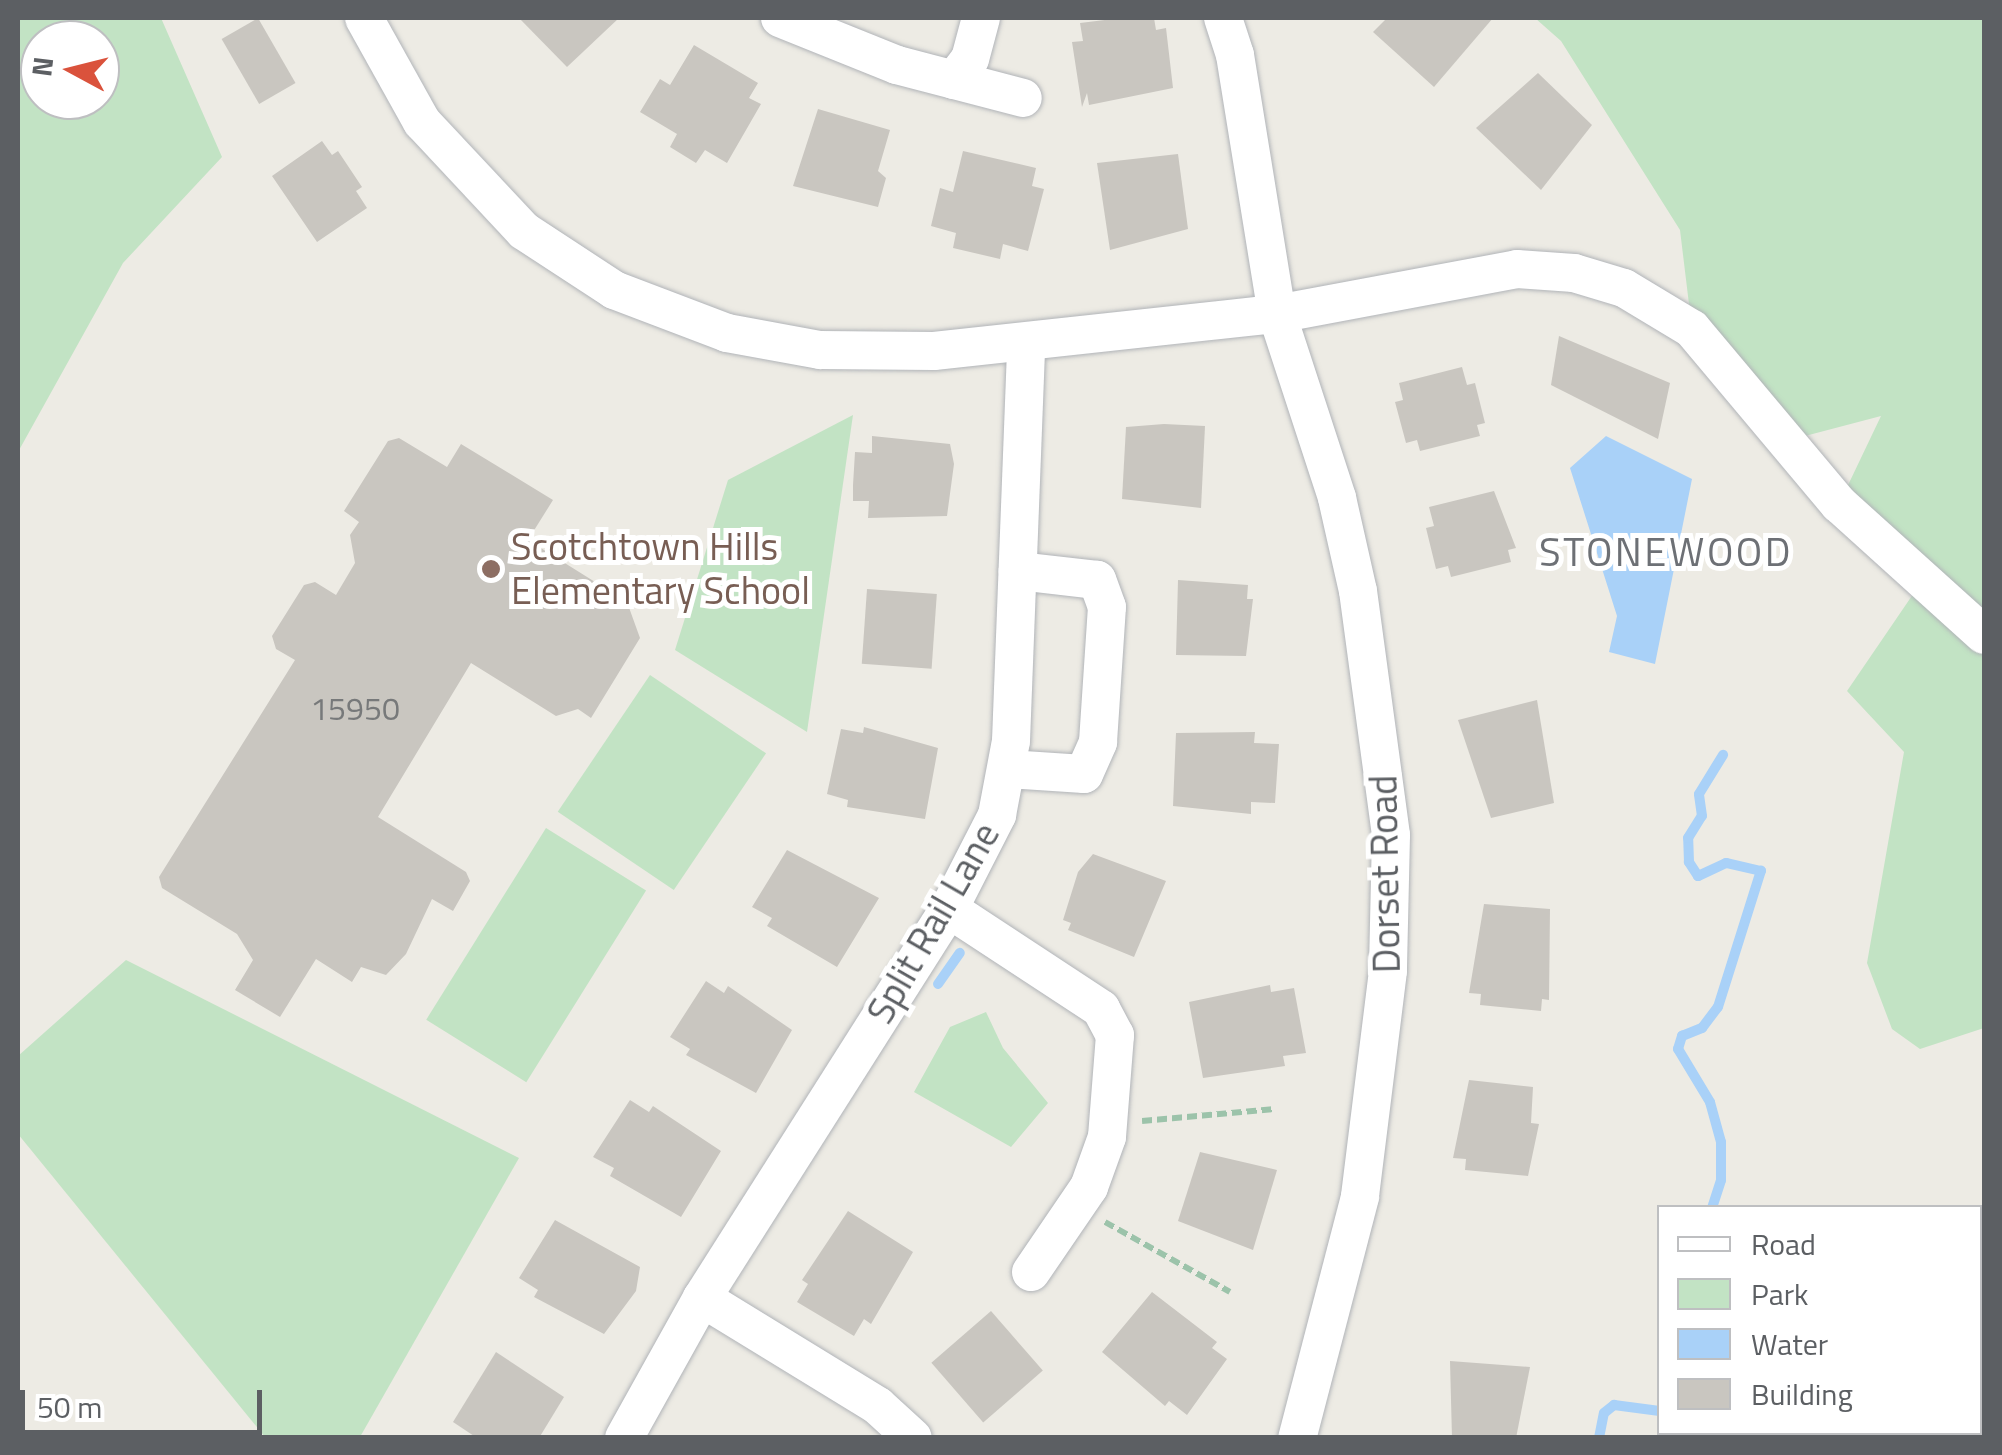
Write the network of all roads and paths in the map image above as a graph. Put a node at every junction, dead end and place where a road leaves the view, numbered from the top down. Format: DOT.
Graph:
graph roads {
  1 [pos="364,18"];
  2 [pos="780,18"];
  3 [pos="981,18"];
  4 [pos="1223,18"];
  5 [pos="954,80"];
  6 [pos="1023,98"];
  7 [pos="1277,314"];
  8 [pos="1026,342"];
  9 [pos="1018,572"];
  10 [pos="1984,635"];
  11 [pos="1008,769"];
  12 [pos="948,909"];
  13 [pos="1273,1109"];
  14 [pos="1110,1124"];
  15 [pos="1078,1206"];
  16 [pos="1031,1272"];
  17 [pos="1230,1292"];
  18 [pos="702,1298"];
  19 [pos="624,1438"];
  20 [pos="913,1438"];
  21 [pos="1297,1438"];
  1 -- 8 [label="street"];
  2 -- 5 [label="street"];
  3 -- 5 [label="street"];
  4 -- 7 [label="street, Dorset Road"];
  5 -- 6 [label="street"];
  7 -- 8 [label="street"];
  7 -- 10 [label="street"];
  7 -- 21 [label="street, Dorset Road"];
  8 -- 9 [label="street, Split Rail Lane"];
  9 -- 11 [label="street, Split Rail Lane"];
  9 -- 11 [label="street"];
  11 -- 12 [label="street, Split Rail Lane"];
  12 -- 14 [label="street"];
  12 -- 18 [label="street, Split Rail Lane"];
  13 -- 14 [label="path"];
  14 -- 15 [label="street"];
  15 -- 16 [label="street"];
  15 -- 17 [label="path"];
  18 -- 19 [label="street, Split Rail Lane"];
  18 -- 20 [label="street"];
}
